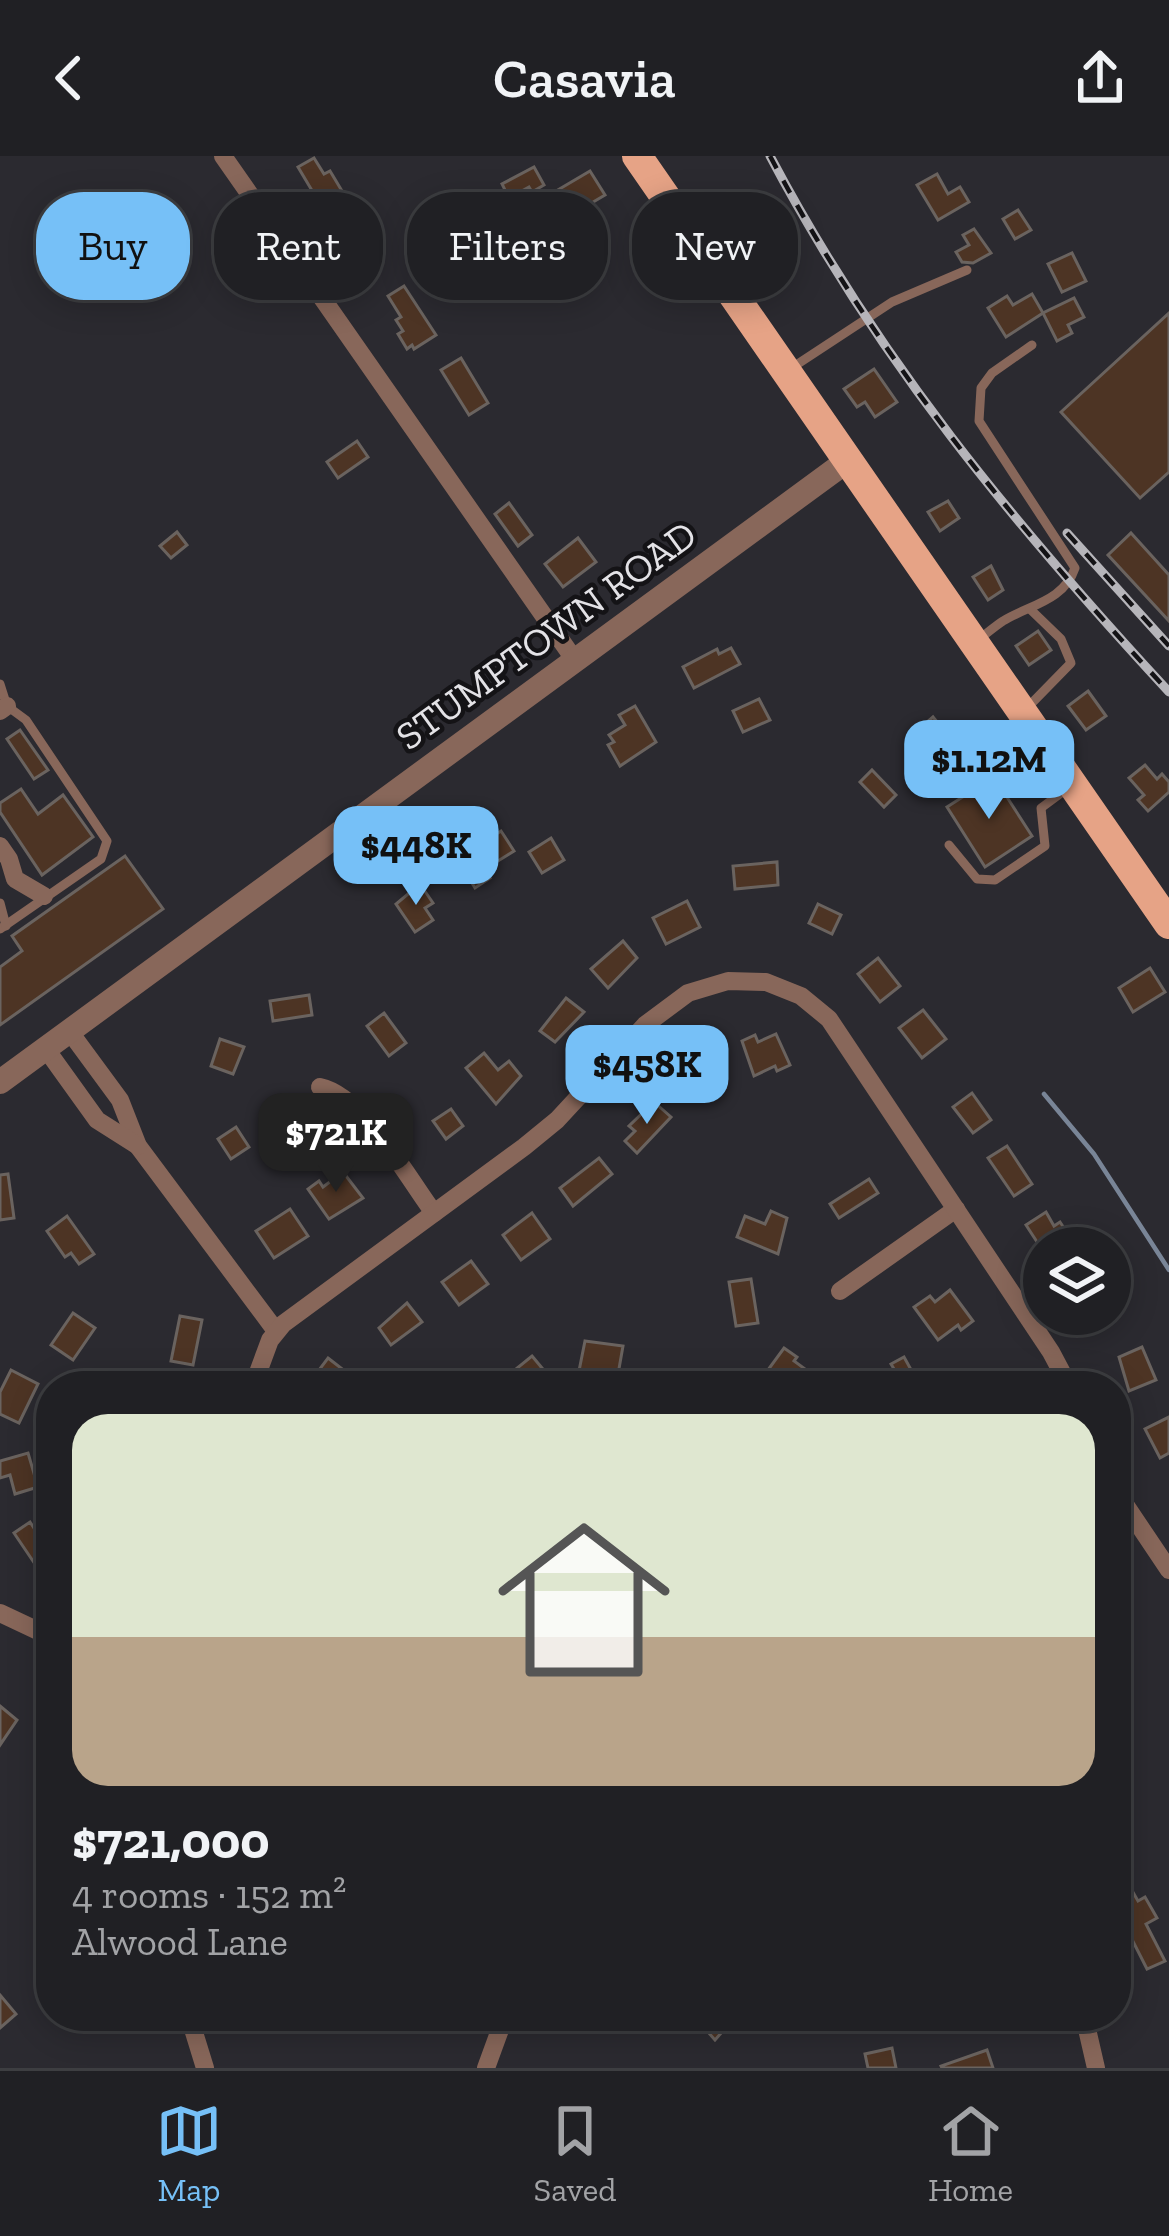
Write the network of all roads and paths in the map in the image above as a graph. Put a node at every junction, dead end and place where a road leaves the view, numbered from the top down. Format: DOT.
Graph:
graph roads {
  1 [pos="223,156"];
  2 [pos="637,156"];
  3 [pos="967,270"];
  4 [pos="1032,344"];
  5 [pos="785,373"];
  6 [pos="847,461"];
  7 [pos="1030,609"];
  8 [pos="974,643"];
  9 [pos="574,659"];
  10 [pos="0,684"];
  11 [pos="3,709"];
  12 [pos="1021,712"];
  13 [pos="1072,785"];
  14 [pos="950,844"];
  15 [pos="0,846"];
  16 [pos="44,896"];
  17 [pos="0,903"];
  18 [pos="1169,924"];
  19 [pos="3,927"];
  20 [pos="70,1031"];
  21 [pos="46,1049"];
  22 [pos="0,1082"];
  23 [pos="320,1087"];
  24 [pos="138,1146"];
  25 [pos="956,1209"];
  26 [pos="434,1213"];
  27 [pos="840,1291"];
  28 [pos="276,1331"];
  29 [pos="257,1371"];
  30 [pos="1062,1371"];
  31 [pos="1131,1513"];
  32 [pos="1169,1570"];
  33 [pos="0,1613"];
  34 [pos="36,1630"];
  35 [pos="194,2031"];
  36 [pos="500,2031"];
  37 [pos="1087,2031"];
  38 [pos="205,2068"];
  39 [pos="486,2068"];
  40 [pos="1096,2068"];
  1 -- 9 [label="street"];
  2 -- 5 [label="main road"];
  3 -- 5 [label="lane"];
  4 -- 7 [label="lane"];
  5 -- 6 [label="main road"];
  6 -- 8 [label="main road"];
  6 -- 9 [label="street, STUMPTOWN ROAD"];
  7 -- 8 [label="lane"];
  7 -- 12 [label="lane"];
  8 -- 12 [label="main road"];
  9 -- 20 [label="street, STUMPTOWN ROAD"];
  10 -- 11 [label="lane"];
  11 -- 16 [label="lane"];
  12 -- 13 [label="main road"];
  13 -- 14 [label="lane"];
  13 -- 18 [label="main road"];
  15 -- 16 [label="street"];
  16 -- 19 [label="lane"];
  17 -- 19 [label="lane"];
  20 -- 21 [label="street, STUMPTOWN ROAD"];
  20 -- 24 [label="street"];
  21 -- 22 [label="street, STUMPTOWN ROAD"];
  21 -- 24 [label="street"];
  23 -- 26 [label="street"];
  24 -- 28 [label="street"];
  25 -- 26 [label="street"];
  25 -- 27 [label="street"];
  25 -- 30 [label="street"];
  26 -- 28 [label="street"];
  28 -- 29 [label="street"];
  31 -- 32 [label="street"];
  33 -- 34 [label="street"];
  35 -- 38 [label="street"];
  36 -- 39 [label="street"];
  37 -- 40 [label="street"];
}
